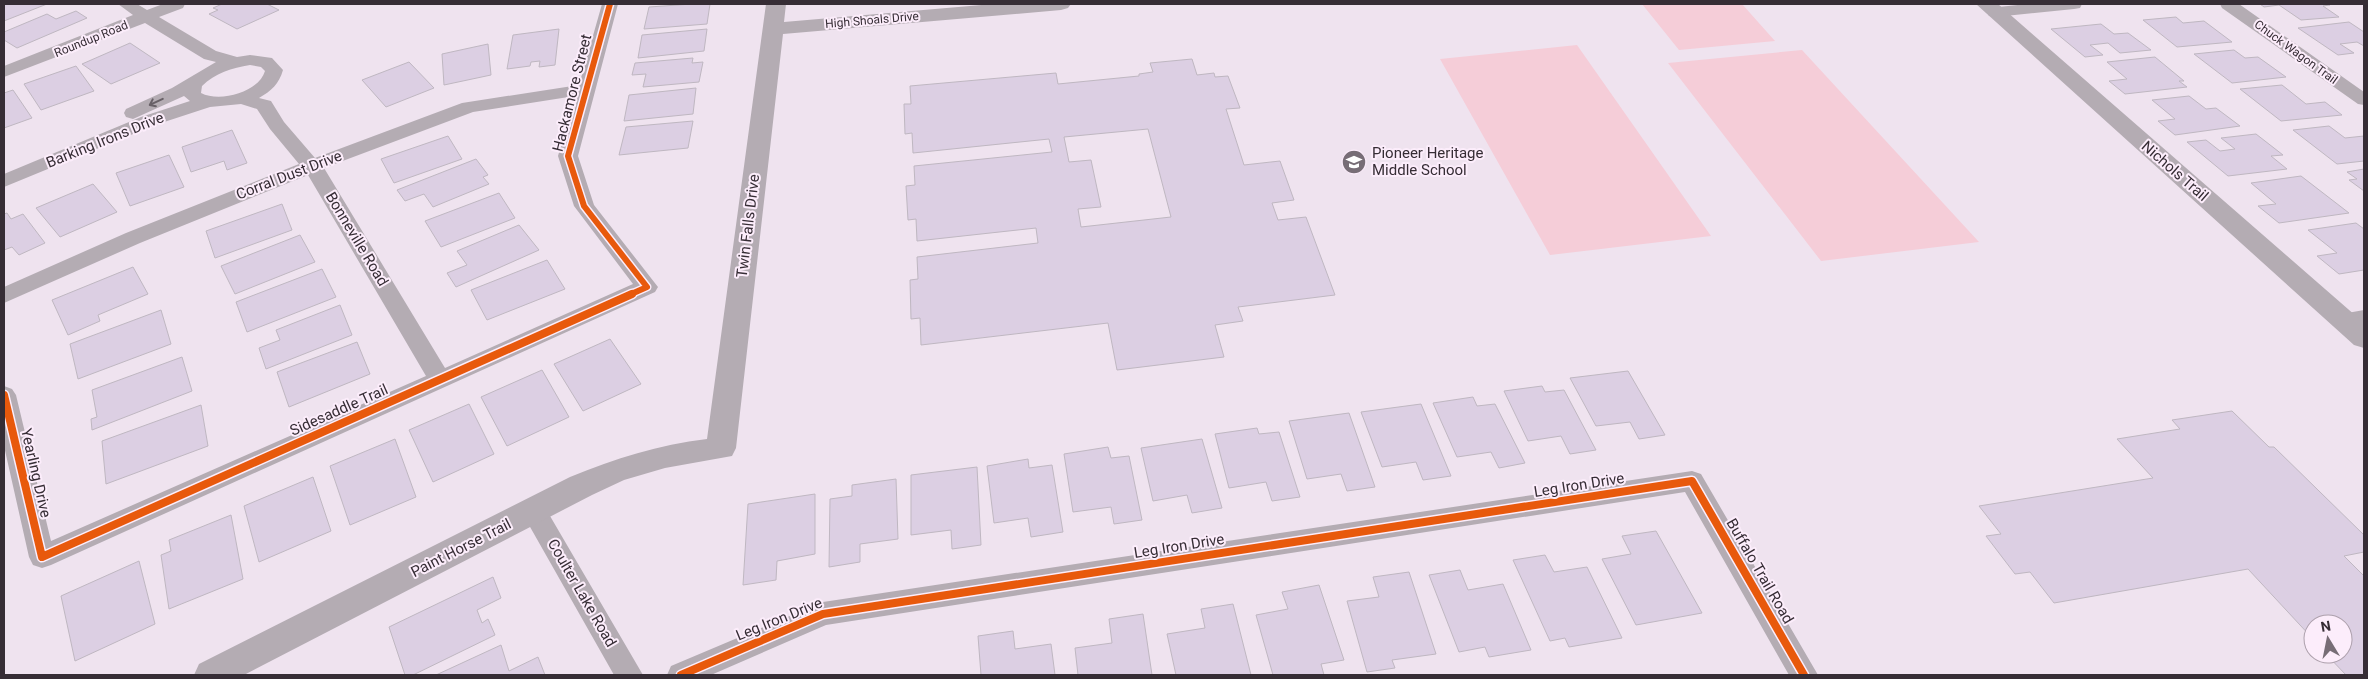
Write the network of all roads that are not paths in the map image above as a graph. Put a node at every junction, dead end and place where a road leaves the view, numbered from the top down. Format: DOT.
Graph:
graph roads {
  1 [pos="126,4"];
  2 [pos="177,4"];
  3 [pos="610,4"];
  4 [pos="776,4"];
  5 [pos="1061,4"];
  6 [pos="2074,4"];
  7 [pos="2228,4"];
  8 [pos="1990,8"];
  9 [pos="148,16"];
  10 [pos="773,29"];
  11 [pos="206,68"];
  12 [pos="4,72"];
  13 [pos="266,85"];
  14 [pos="585,89"];
  15 [pos="240,98"];
  16 [pos="2364,100"];
  17 [pos="207,102"];
  18 [pos="264,105"];
  19 [pos="4,165"];
  20 [pos="312,166"];
  21 [pos="4,181"];
  22 [pos="647,287"];
  23 [pos="4,296"];
  24 [pos="2354,319"];
  25 [pos="2364,338"];
  26 [pos="440,379"];
  27 [pos="4,395"];
  28 [pos="721,448"];
  29 [pos="1692,481"];
  30 [pos="534,511"];
  31 [pos="42,557"];
  32 [pos="211,675"];
  33 [pos="629,675"];
  34 [pos="681,675"];
  35 [pos="1804,675"];
  1 -- 9 [label="street"];
  2 -- 9 [label="street, Roundup Road"];
  3 -- 14 [label="street, Hackamore Street"];
  4 -- 10 [label="street, Twin Falls Drive"];
  5 -- 10 [label="street, High Shoals Drive"];
  6 -- 8 [label="street"];
  7 -- 16 [label="street, Chuck Wagon Trail"];
  8 -- 24 [label="street, Nichols Trail"];
  9 -- 11 [label="street"];
  9 -- 12 [label="street, Roundup Road"];
  10 -- 28 [label="street, Twin Falls Drive"];
  11 -- 13 [label="street, Barking Irons Drive"];
  11 -- 17 [label="street"];
  11 -- 19 [label="street, Barking Irons Drive, one-way"];
  13 -- 15 [label="street"];
  13 -- 18 [label="street"];
  14 -- 20 [label="street, Corral Dust Drive"];
  14 -- 22 [label="street, Hackamore Street"];
  15 -- 17 [label="street, Barking Irons Drive"];
  15 -- 18 [label="street"];
  17 -- 21 [label="street, Barking Irons Drive"];
  18 -- 20 [label="street, Bonneville Road"];
  20 -- 23 [label="street, Corral Dust Drive"];
  20 -- 26 [label="street, Bonneville Road"];
  22 -- 26 [label="street, Sidesaddle Trail"];
  24 -- 25 [label="street, Nichols Trail"];
  26 -- 31 [label="street, Sidesaddle Trail"];
  27 -- 31 [label="street, Yearling Drive"];
  28 -- 30 [label="street, Paint Horse Trail"];
  29 -- 34 [label="street, Leg Iron Drive"];
  29 -- 35 [label="street, Buffalo Trail Road"];
  30 -- 32 [label="street, Paint Horse Trail"];
  30 -- 33 [label="street, Coulter Lake Road"];
}
